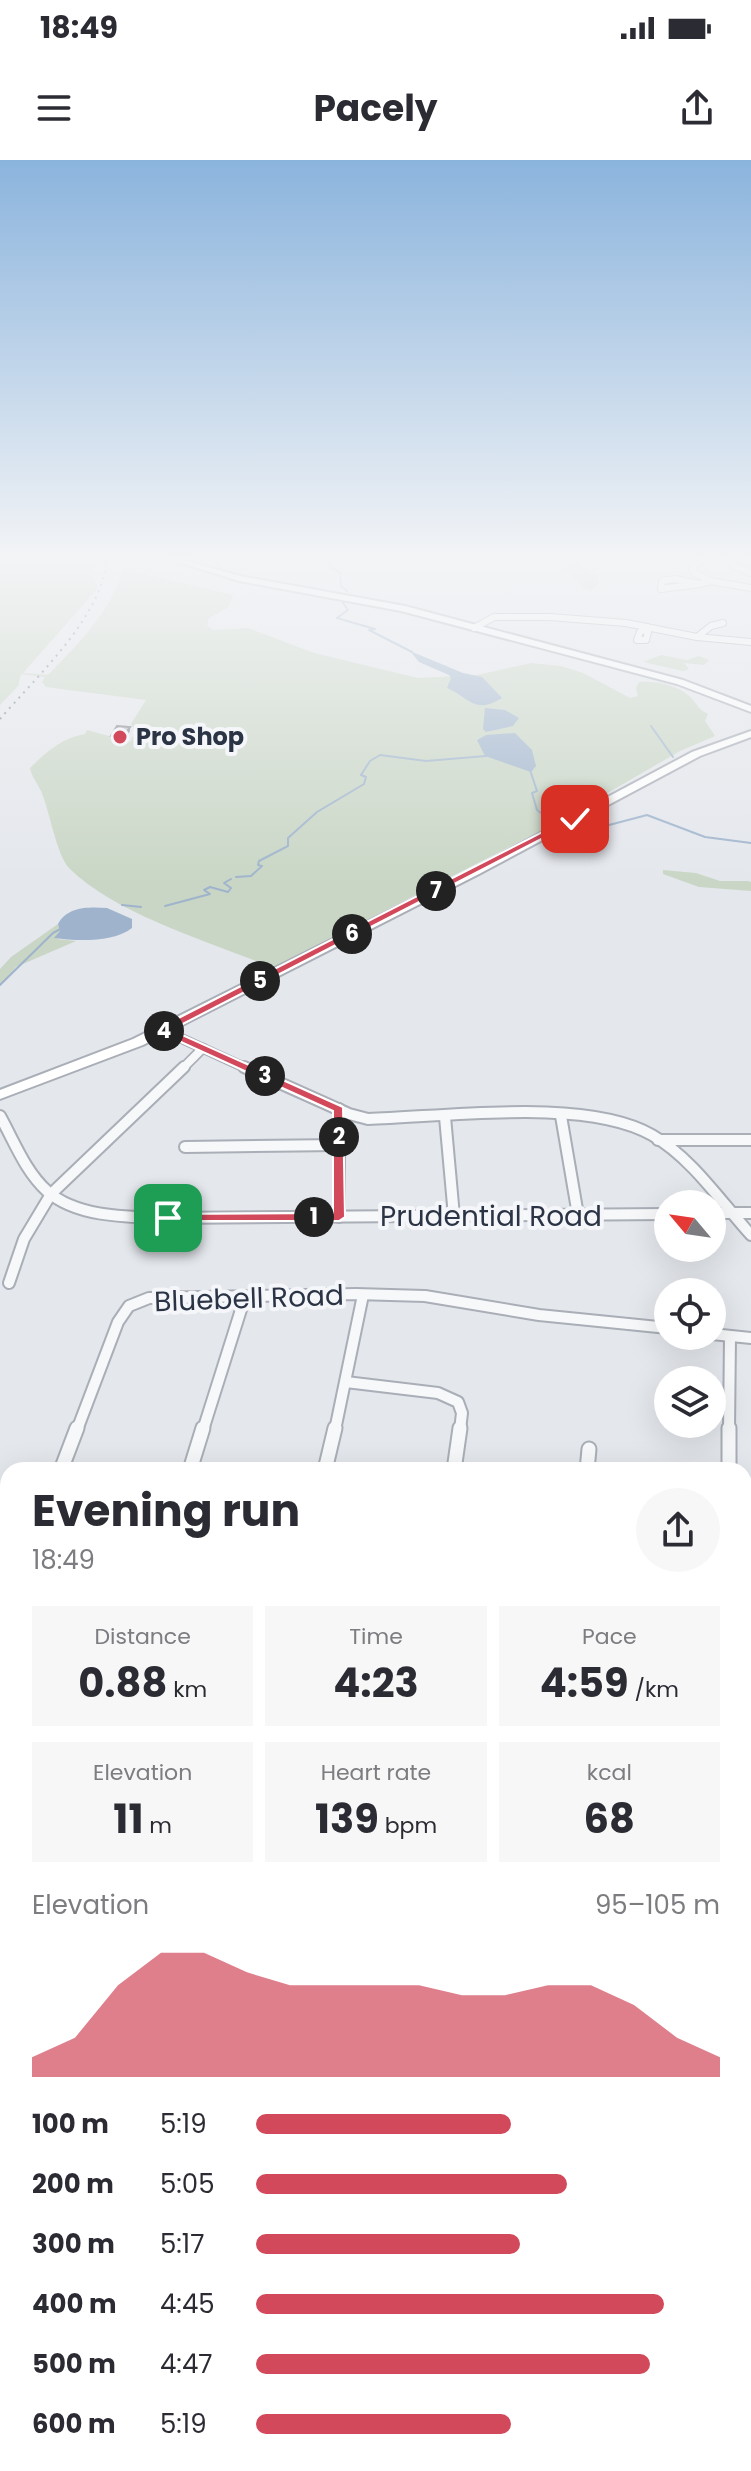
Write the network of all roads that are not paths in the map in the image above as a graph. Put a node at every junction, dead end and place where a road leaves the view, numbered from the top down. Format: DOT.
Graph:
graph roads {
  1 [pos="626,668"];
  2 [pos="751,709"];
  3 [pos="751,734"];
  4 [pos="163,1030"];
  5 [pos="203,1048"];
  6 [pos="0,1095"];
  7 [pos="339,1109"];
  8 [pos="0,1116"];
  9 [pos="561,1116"];
  10 [pos="445,1117"];
  11 [pos="658,1140"];
  12 [pos="751,1140"];
  13 [pos="339,1145"];
  14 [pos="185,1147"];
  15 [pos="51,1194"];
  16 [pos="726,1213"];
  17 [pos="732,1213"];
  18 [pos="751,1213"];
  19 [pos="654,1214"];
  20 [pos="578,1215"];
  21 [pos="454,1216"];
  22 [pos="339,1217"];
  23 [pos="751,1235"];
  24 [pos="9,1283"];
  25 [pos="363,1295"];
  26 [pos="245,1297"];
  27 [pos="654,1327"];
  28 [pos="726,1336"];
  29 [pos="730,1336"];
  30 [pos="751,1338"];
  31 [pos="346,1382"];
  32 [pos="589,1449"];
  33 [pos="64,1462"];
  34 [pos="193,1462"];
  35 [pos="327,1462"];
  36 [pos="455,1462"];
  37 [pos="588,1462"];
  38 [pos="729,1462"];
  1 -- 2 [label="main road"];
  3 -- 4 [label="main road"];
  4 -- 5 [label="street"];
  4 -- 6 [label="main road"];
  5 -- 7 [label="street"];
  5 -- 15 [label="street"];
  7 -- 10 [label="street"];
  7 -- 13 [label="street"];
  8 -- 15 [label="street"];
  9 -- 10 [label="street"];
  9 -- 11 [label="street"];
  9 -- 20 [label="street"];
  10 -- 21 [label="street"];
  11 -- 12 [label="street"];
  11 -- 17 [label="street"];
  13 -- 14 [label="street"];
  13 -- 22 [label="street"];
  15 -- 22 [label="street, Prudential Road"];
  15 -- 24 [label="street"];
  16 -- 17 [label="street"];
  17 -- 18 [label="street"];
  17 -- 23 [label="street"];
  19 -- 20 [label="street, Prudential Road"];
  20 -- 21 [label="street, Prudential Road"];
  21 -- 22 [label="street, Prudential Road"];
  25 -- 26 [label="street, Bluebell Road"];
  25 -- 27 [label="street, Bluebell Road"];
  25 -- 31 [label="street"];
  26 -- 33 [label="street, Bluebell Road"];
  26 -- 34 [label="street"];
  28 -- 29 [label="street"];
  29 -- 30 [label="street"];
  29 -- 38 [label="street"];
  31 -- 35 [label="street"];
  31 -- 36 [label="street"];
  32 -- 37 [label="street"];
}
